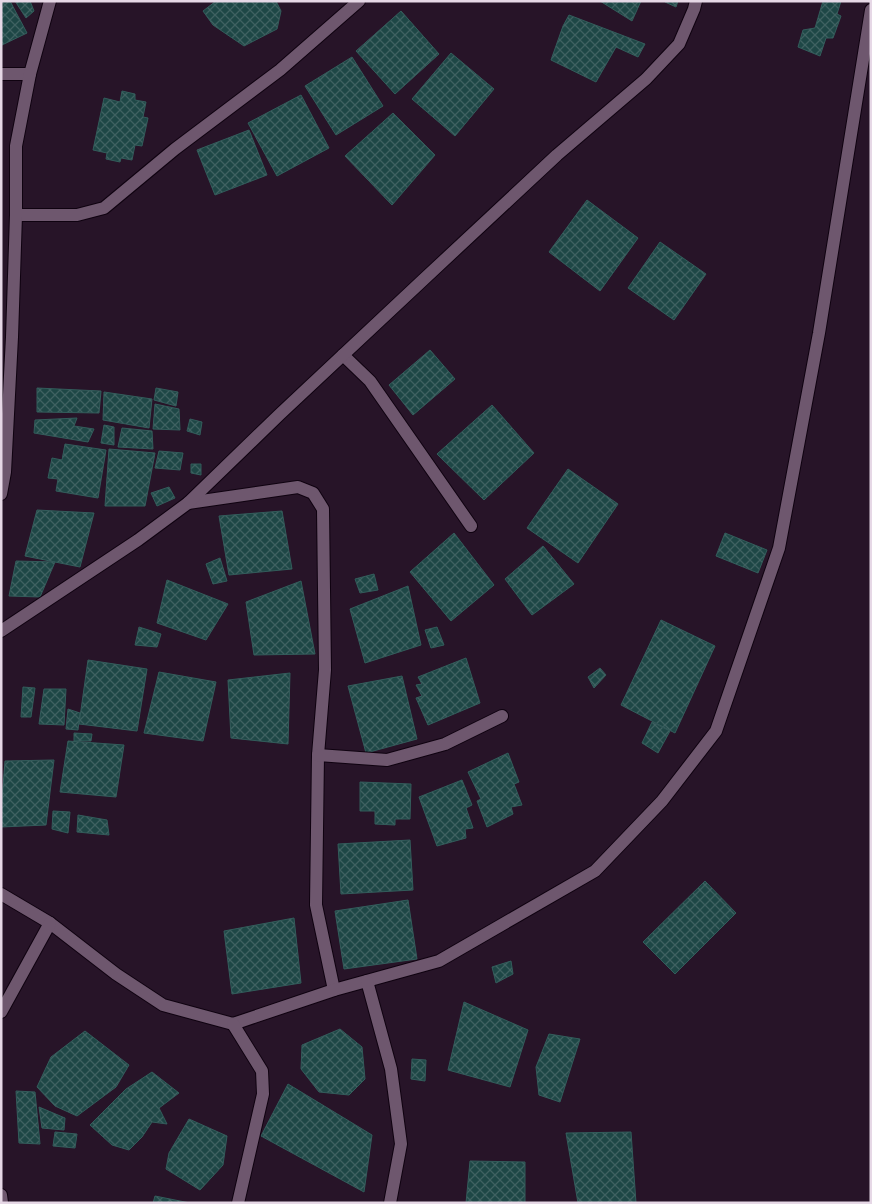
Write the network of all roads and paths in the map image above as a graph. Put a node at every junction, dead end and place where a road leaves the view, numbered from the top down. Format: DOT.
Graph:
graph roads {
  1 [pos="50,1"];
  2 [pos="359,1"];
  3 [pos="696,1"];
  4 [pos="871,10"];
  5 [pos="1,74"];
  6 [pos="30,74"];
  7 [pos="16,215"];
  8 [pos="343,355"];
  9 [pos="1,494"];
  10 [pos="188,503"];
  11 [pos="471,526"];
  12 [pos="1,632"];
  13 [pos="502,716"];
  14 [pos="318,755"];
  15 [pos="1,894"];
  16 [pos="50,923"];
  17 [pos="367,981"];
  18 [pos="334,990"];
  19 [pos="1,1012"];
  20 [pos="233,1024"];
  21 [pos="1,1195"];
  22 [pos="2,1203"];
  23 [pos="238,1203"];
  24 [pos="390,1203"];
  1 -- 6 [label="street"];
  2 -- 7 [label="street"];
  3 -- 8 [label="street"];
  4 -- 17 [label="street"];
  5 -- 6 [label="street"];
  6 -- 7 [label="street"];
  7 -- 9 [label="street"];
  8 -- 10 [label="street"];
  8 -- 11 [label="street"];
  10 -- 12 [label="street"];
  10 -- 14 [label="street"];
  13 -- 14 [label="street"];
  14 -- 18 [label="street"];
  15 -- 16 [label="street"];
  16 -- 19 [label="street"];
  16 -- 20 [label="street"];
  17 -- 18 [label="street"];
  17 -- 24 [label="street"];
  18 -- 20 [label="street"];
  20 -- 23 [label="street"];
  21 -- 22 [label="street"];
}
